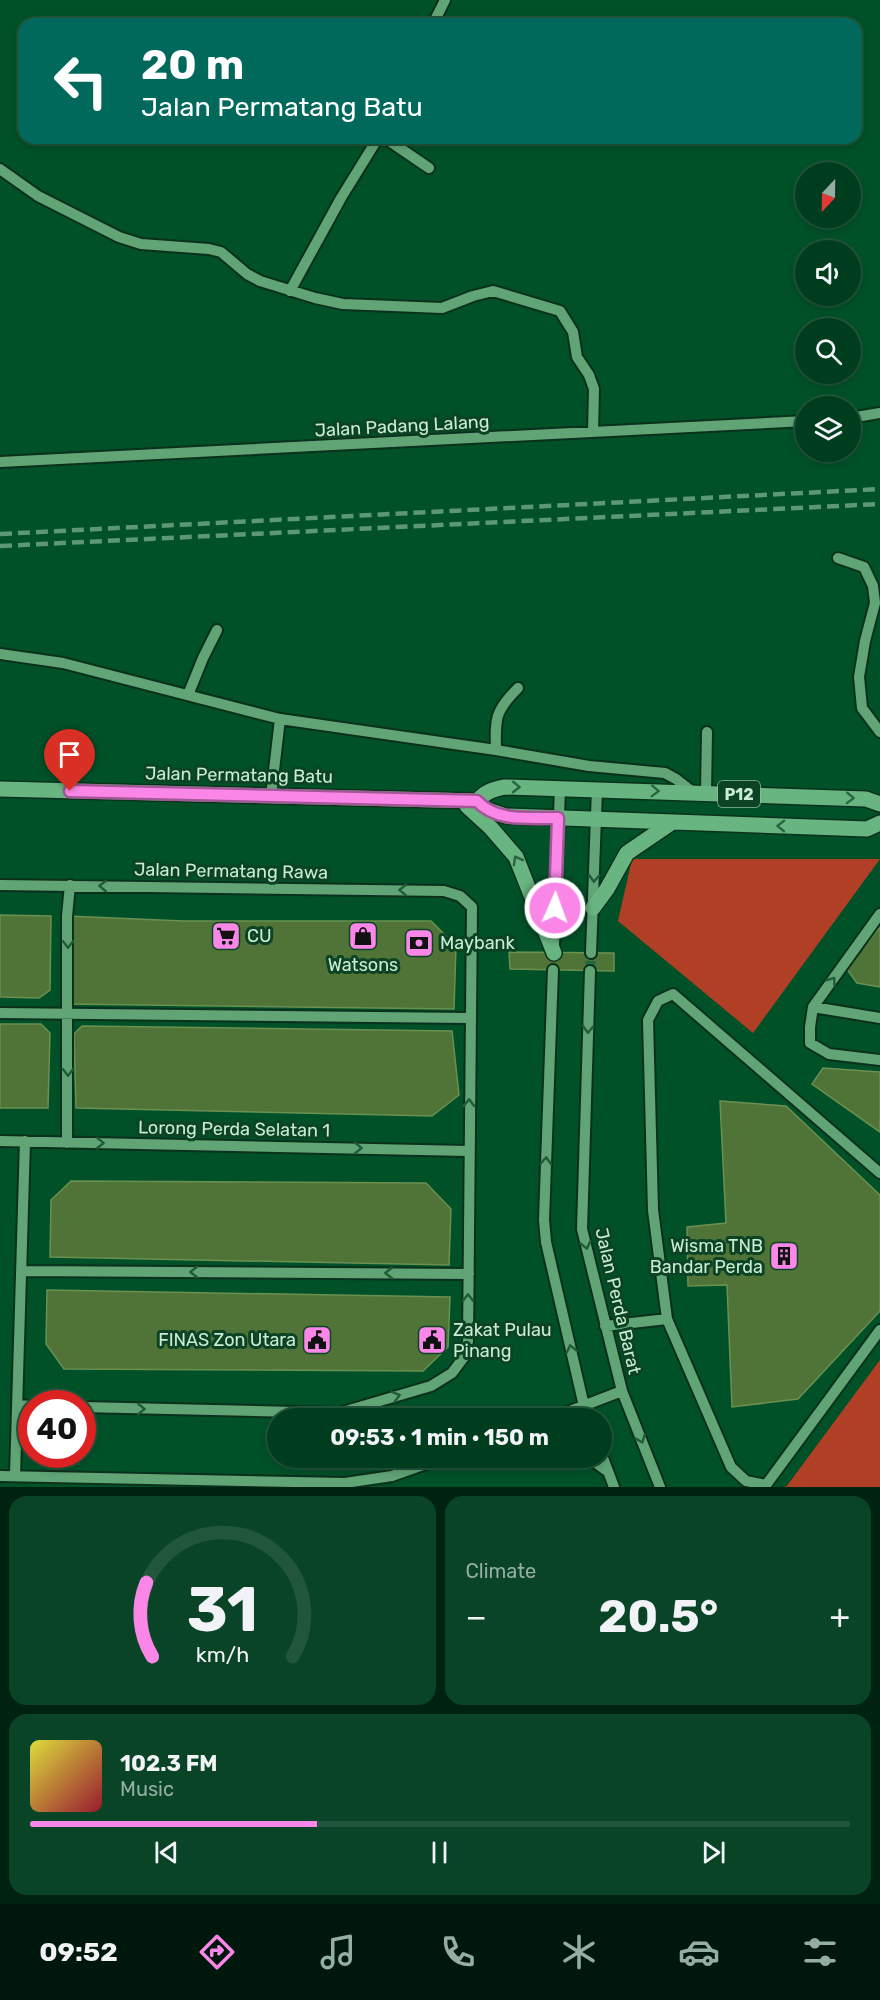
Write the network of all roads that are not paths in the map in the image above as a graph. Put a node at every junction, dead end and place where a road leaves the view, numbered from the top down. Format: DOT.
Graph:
graph roads {
  1 [pos="445,0"];
  2 [pos="436,18"];
  3 [pos="374,144"];
  4 [pos="394,144"];
  5 [pos="429,168"];
  6 [pos="0,169"];
  7 [pos="290,291"];
  8 [pos="880,413"];
  9 [pos="861,416"];
  10 [pos="795,423"];
  11 [pos="593,432"];
  12 [pos="0,462"];
  13 [pos="838,558"];
  14 [pos="217,630"];
  15 [pos="0,654"];
  16 [pos="518,688"];
  17 [pos="188,695"];
  18 [pos="280,719"];
  19 [pos="707,732"];
  20 [pos="880,732"];
  21 [pos="496,750"];
  22 [pos="560,788"];
  23 [pos="0,789"];
  24 [pos="597,789"];
  25 [pos="700,793"];
  26 [pos="271,796"];
  27 [pos="460,800"];
  28 [pos="477,801"];
  29 [pos="880,804"];
  30 [pos="558,818"];
  31 [pos="596,820"];
  32 [pos="671,823"];
  33 [pos="880,823"];
  34 [pos="0,885"];
  35 [pos="70,885"];
  36 [pos="593,908"];
  37 [pos="880,914"];
  38 [pos="554,953"];
  39 [pos="591,953"];
  40 [pos="553,970"];
  41 [pos="590,971"];
  42 [pos="813,1007"];
  43 [pos="0,1012"];
  44 [pos="68,1014"];
  45 [pos="470,1018"];
  46 [pos="880,1018"];
  47 [pos="880,1060"];
  48 [pos="0,1141"];
  49 [pos="25,1141"];
  50 [pos="67,1143"];
  51 [pos="468,1151"];
  52 [pos="880,1173"];
  53 [pos="21,1271"];
  54 [pos="469,1274"];
  55 [pos="667,1319"];
  56 [pos="605,1326"];
  57 [pos="880,1330"];
  58 [pos="622,1390"];
  59 [pos="17,1406"];
  60 [pos="584,1406"];
  61 [pos="96,1407"];
  62 [pos="579,1408"];
  63 [pos="422,1468"];
  64 [pos="603,1468"];
  65 [pos="606,1468"];
  66 [pos="607,1471"];
  67 [pos="0,1476"];
  68 [pos="15,1476"];
  69 [pos="392,1482"];
  70 [pos="614,1487"];
  71 [pos="660,1487"];
  1 -- 2 [label="street"];
  3 -- 7 [label="street"];
  4 -- 5 [label="street"];
  6 -- 7 [label="street"];
  7 -- 11 [label="street"];
  8 -- 9 [label="street"];
  10 -- 11 [label="street, Jalan Padang Lalang"];
  11 -- 12 [label="street, Jalan Padang Lalang"];
  13 -- 20 [label="street"];
  14 -- 17 [label="street"];
  15 -- 17 [label="street"];
  16 -- 21 [label="street"];
  17 -- 18 [label="street"];
  18 -- 21 [label="street"];
  18 -- 26 [label="street"];
  19 -- 25 [label="street"];
  21 -- 25 [label="street"];
  22 -- 24 [label="main road, P12"];
  28 -- 22 [label="main road, P12, one-way"];
  22 -- 30 [label="street"];
  23 -- 26 [label="main road, Jalan Permatang Batu / P12"];
  24 -- 25 [label="main road, P12, one-way"];
  24 -- 31 [label="street"];
  25 -- 29 [label="main road, P12, one-way"];
  26 -- 27 [label="main road, Jalan Permatang Batu / P12"];
  27 -- 28 [label="main road, Jalan Permatang Batu / P12"];
  38 -- 27 [label="main road, one-way"];
  28 -- 30 [label="main road, Jalan Permatang Batu / P12"];
  30 -- 31 [label="main road, Jalan Permatang Batu / P12"];
  30 -- 38 [label="street"];
  31 -- 32 [label="main road, Jalan Permatang Batu / P12"];
  31 -- 36 [label="street, one-way"];
  33 -- 32 [label="main road, Jalan Permatang Batu / P12, one-way"];
  32 -- 36 [label="main road"];
  34 -- 35 [label="street, Jalan Permatang Rawa"];
  35 -- 44 [label="street, one-way"];
  45 -- 35 [label="street, Jalan Permatang Rawa, one-way"];
  36 -- 39 [label="street"];
  42 -- 37 [label="street, one-way"];
  60 -- 40 [label="street, one-way"];
  41 -- 56 [label="street, Jalan Perda Barat, one-way"];
  42 -- 46 [label="street"];
  42 -- 47 [label="street"];
  43 -- 44 [label="street"];
  44 -- 45 [label="street"];
  44 -- 50 [label="street, one-way"];
  51 -- 45 [label="street, one-way"];
  48 -- 49 [label="street, Lorong Perda Selatan 1"];
  49 -- 50 [label="street, Lorong Perda Selatan 1"];
  49 -- 53 [label="street"];
  50 -- 51 [label="street, Lorong Perda Selatan 1, one-way"];
  51 -- 54 [label="street"];
  52 -- 55 [label="street"];
  54 -- 53 [label="street, one-way"];
  53 -- 59 [label="street"];
  61 -- 54 [label="street, one-way"];
  55 -- 56 [label="street"];
  55 -- 57 [label="street"];
  56 -- 58 [label="street, Jalan Perda Barat"];
  58 -- 60 [label="street"];
  58 -- 71 [label="street, Jalan Perda Barat, one-way"];
  59 -- 68 [label="street"];
  60 -- 62 [label="street"];
  63 -- 69 [label="street"];
  64 -- 66 [label="street"];
  65 -- 66 [label="street"];
  66 -- 70 [label="street"];
  67 -- 68 [label="street"];
  68 -- 69 [label="street"];
}
